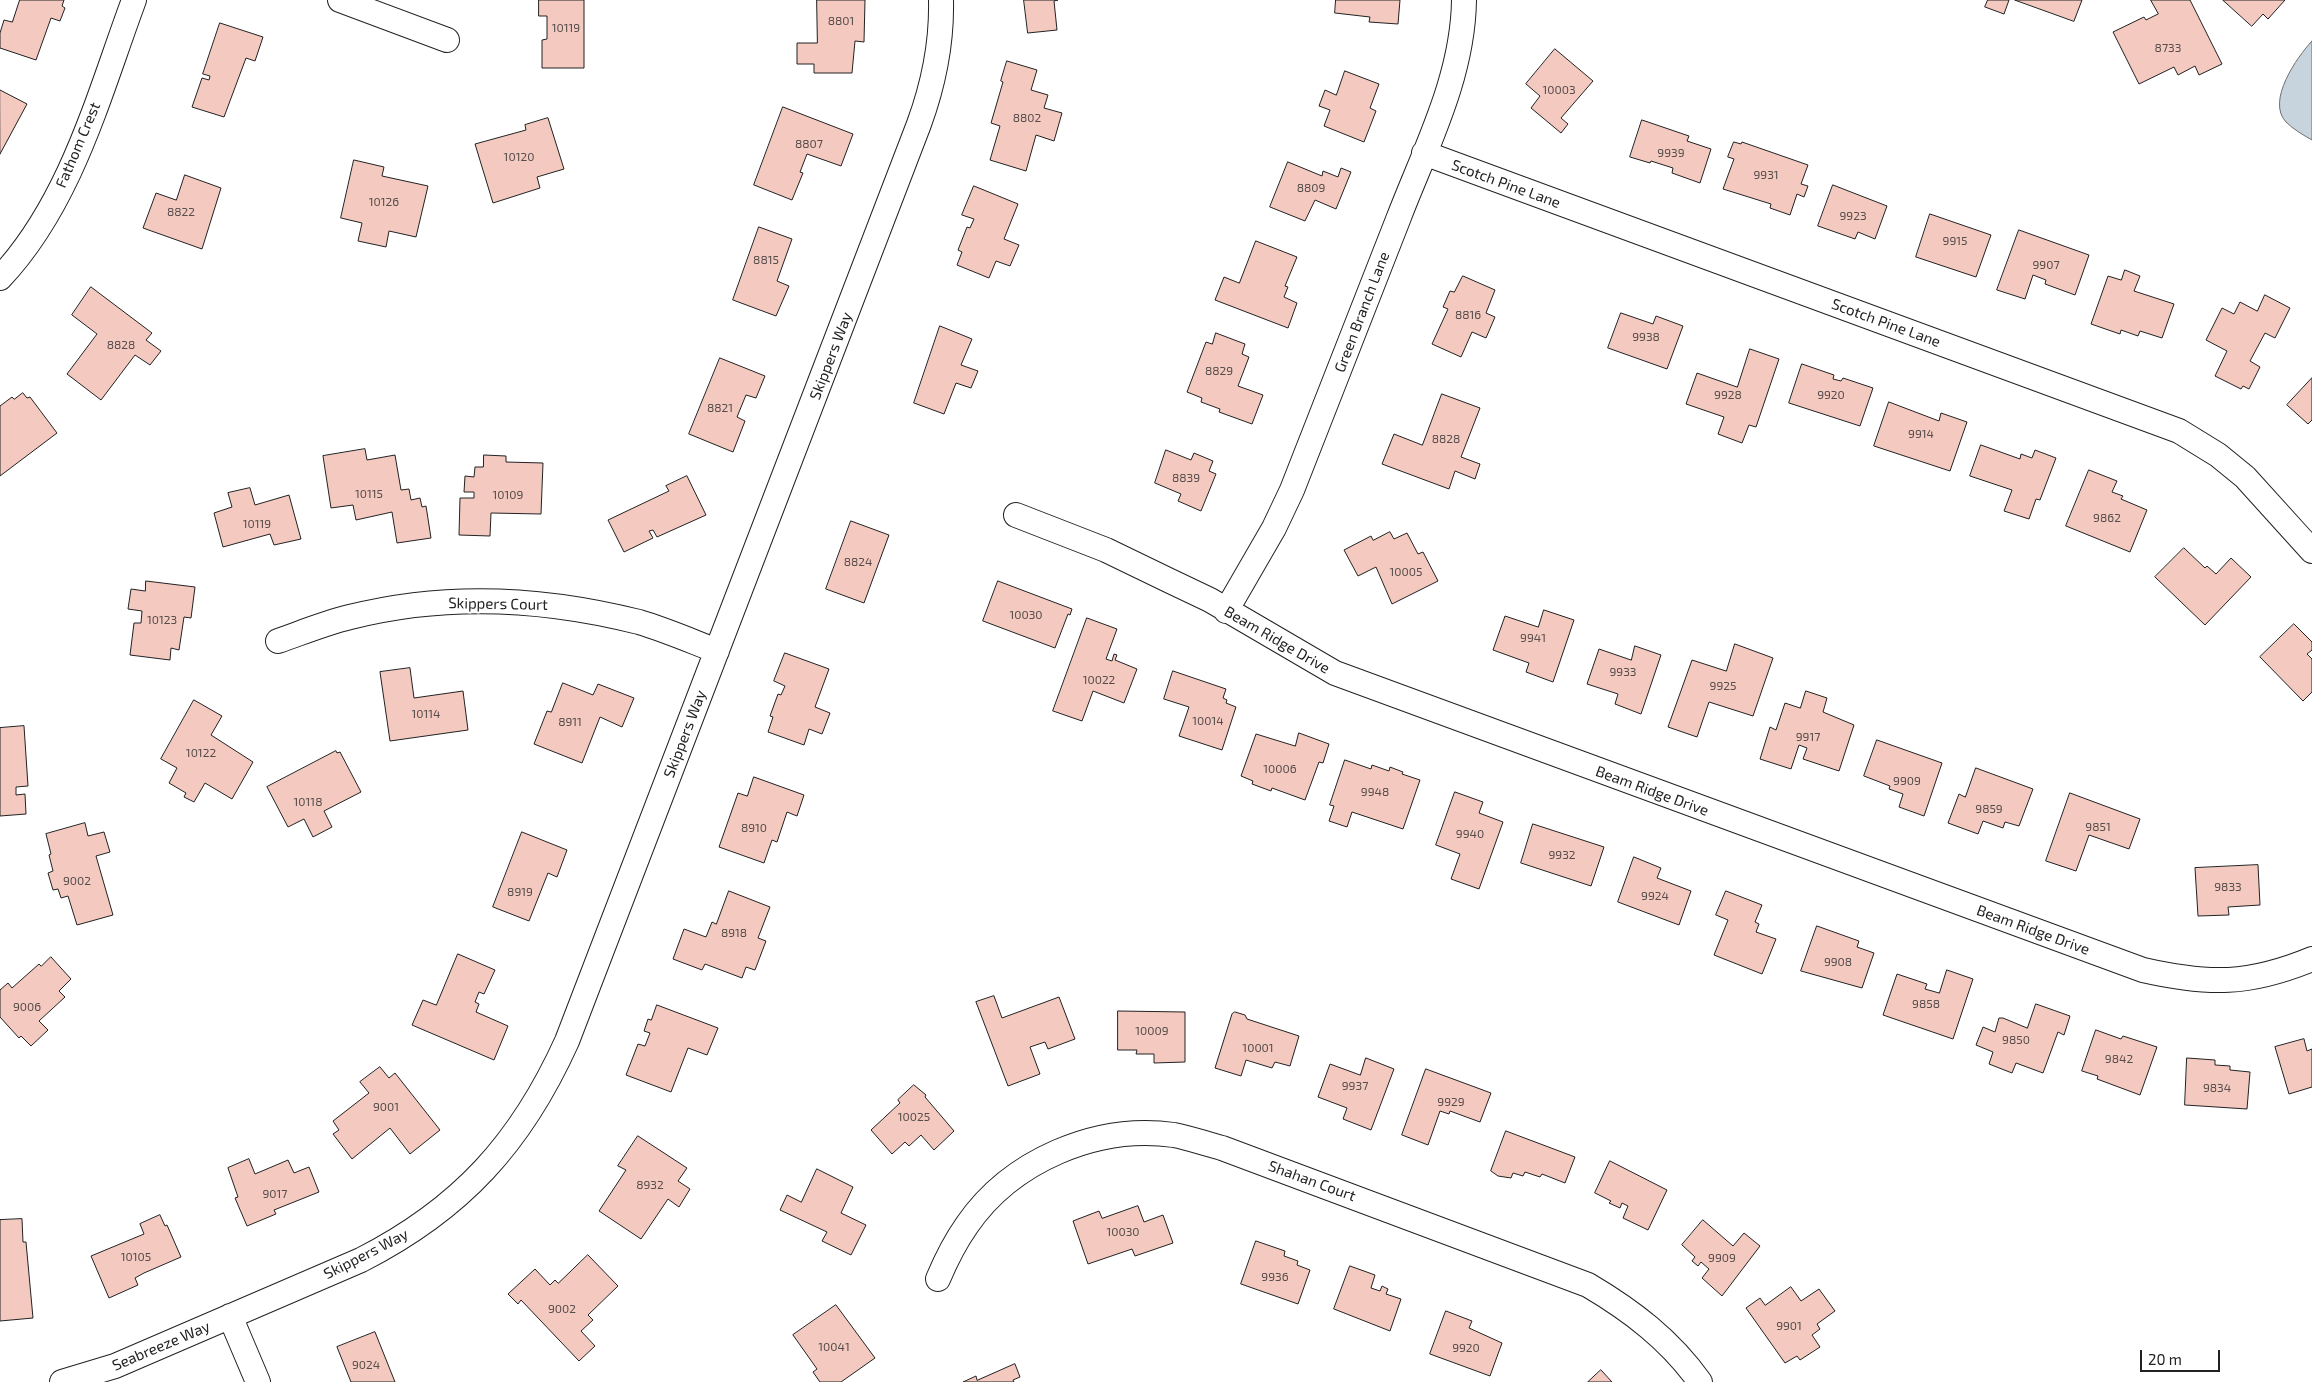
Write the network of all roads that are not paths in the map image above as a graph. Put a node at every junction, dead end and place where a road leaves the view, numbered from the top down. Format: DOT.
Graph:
graph roads {
  1 [pos="134,0"];
  2 [pos="340,0"];
  3 [pos="941,0"];
  4 [pos="1464,0"];
  5 [pos="447,40"];
  6 [pos="1424,153"];
  7 [pos="0,278"];
  8 [pos="1016,515"];
  9 [pos="2312,551"];
  10 [pos="1226,611"];
  11 [pos="278,641"];
  12 [pos="717,651"];
  13 [pos="2312,960"];
  14 [pos="938,1279"];
  15 [pos="230,1316"];
  16 [pos="62,1382"];
  17 [pos="258,1382"];
  18 [pos="1700,1382"];
  1 -- 7 [label="street, Fathom Crest"];
  2 -- 5 [label="street"];
  3 -- 12 [label="street, Skippers Way"];
  4 -- 6 [label="street, Green Branch Lane"];
  6 -- 9 [label="street, Scotch Pine Lane"];
  6 -- 10 [label="street, Green Branch Lane"];
  8 -- 10 [label="street, Beam Ridge Drive"];
  10 -- 13 [label="street, Beam Ridge Drive"];
  11 -- 12 [label="street, Skippers Court"];
  12 -- 15 [label="street, Skippers Way"];
  14 -- 18 [label="street, Shahan Court"];
  15 -- 16 [label="street, Seabreeze Way"];
  15 -- 17 [label="street"];
}
